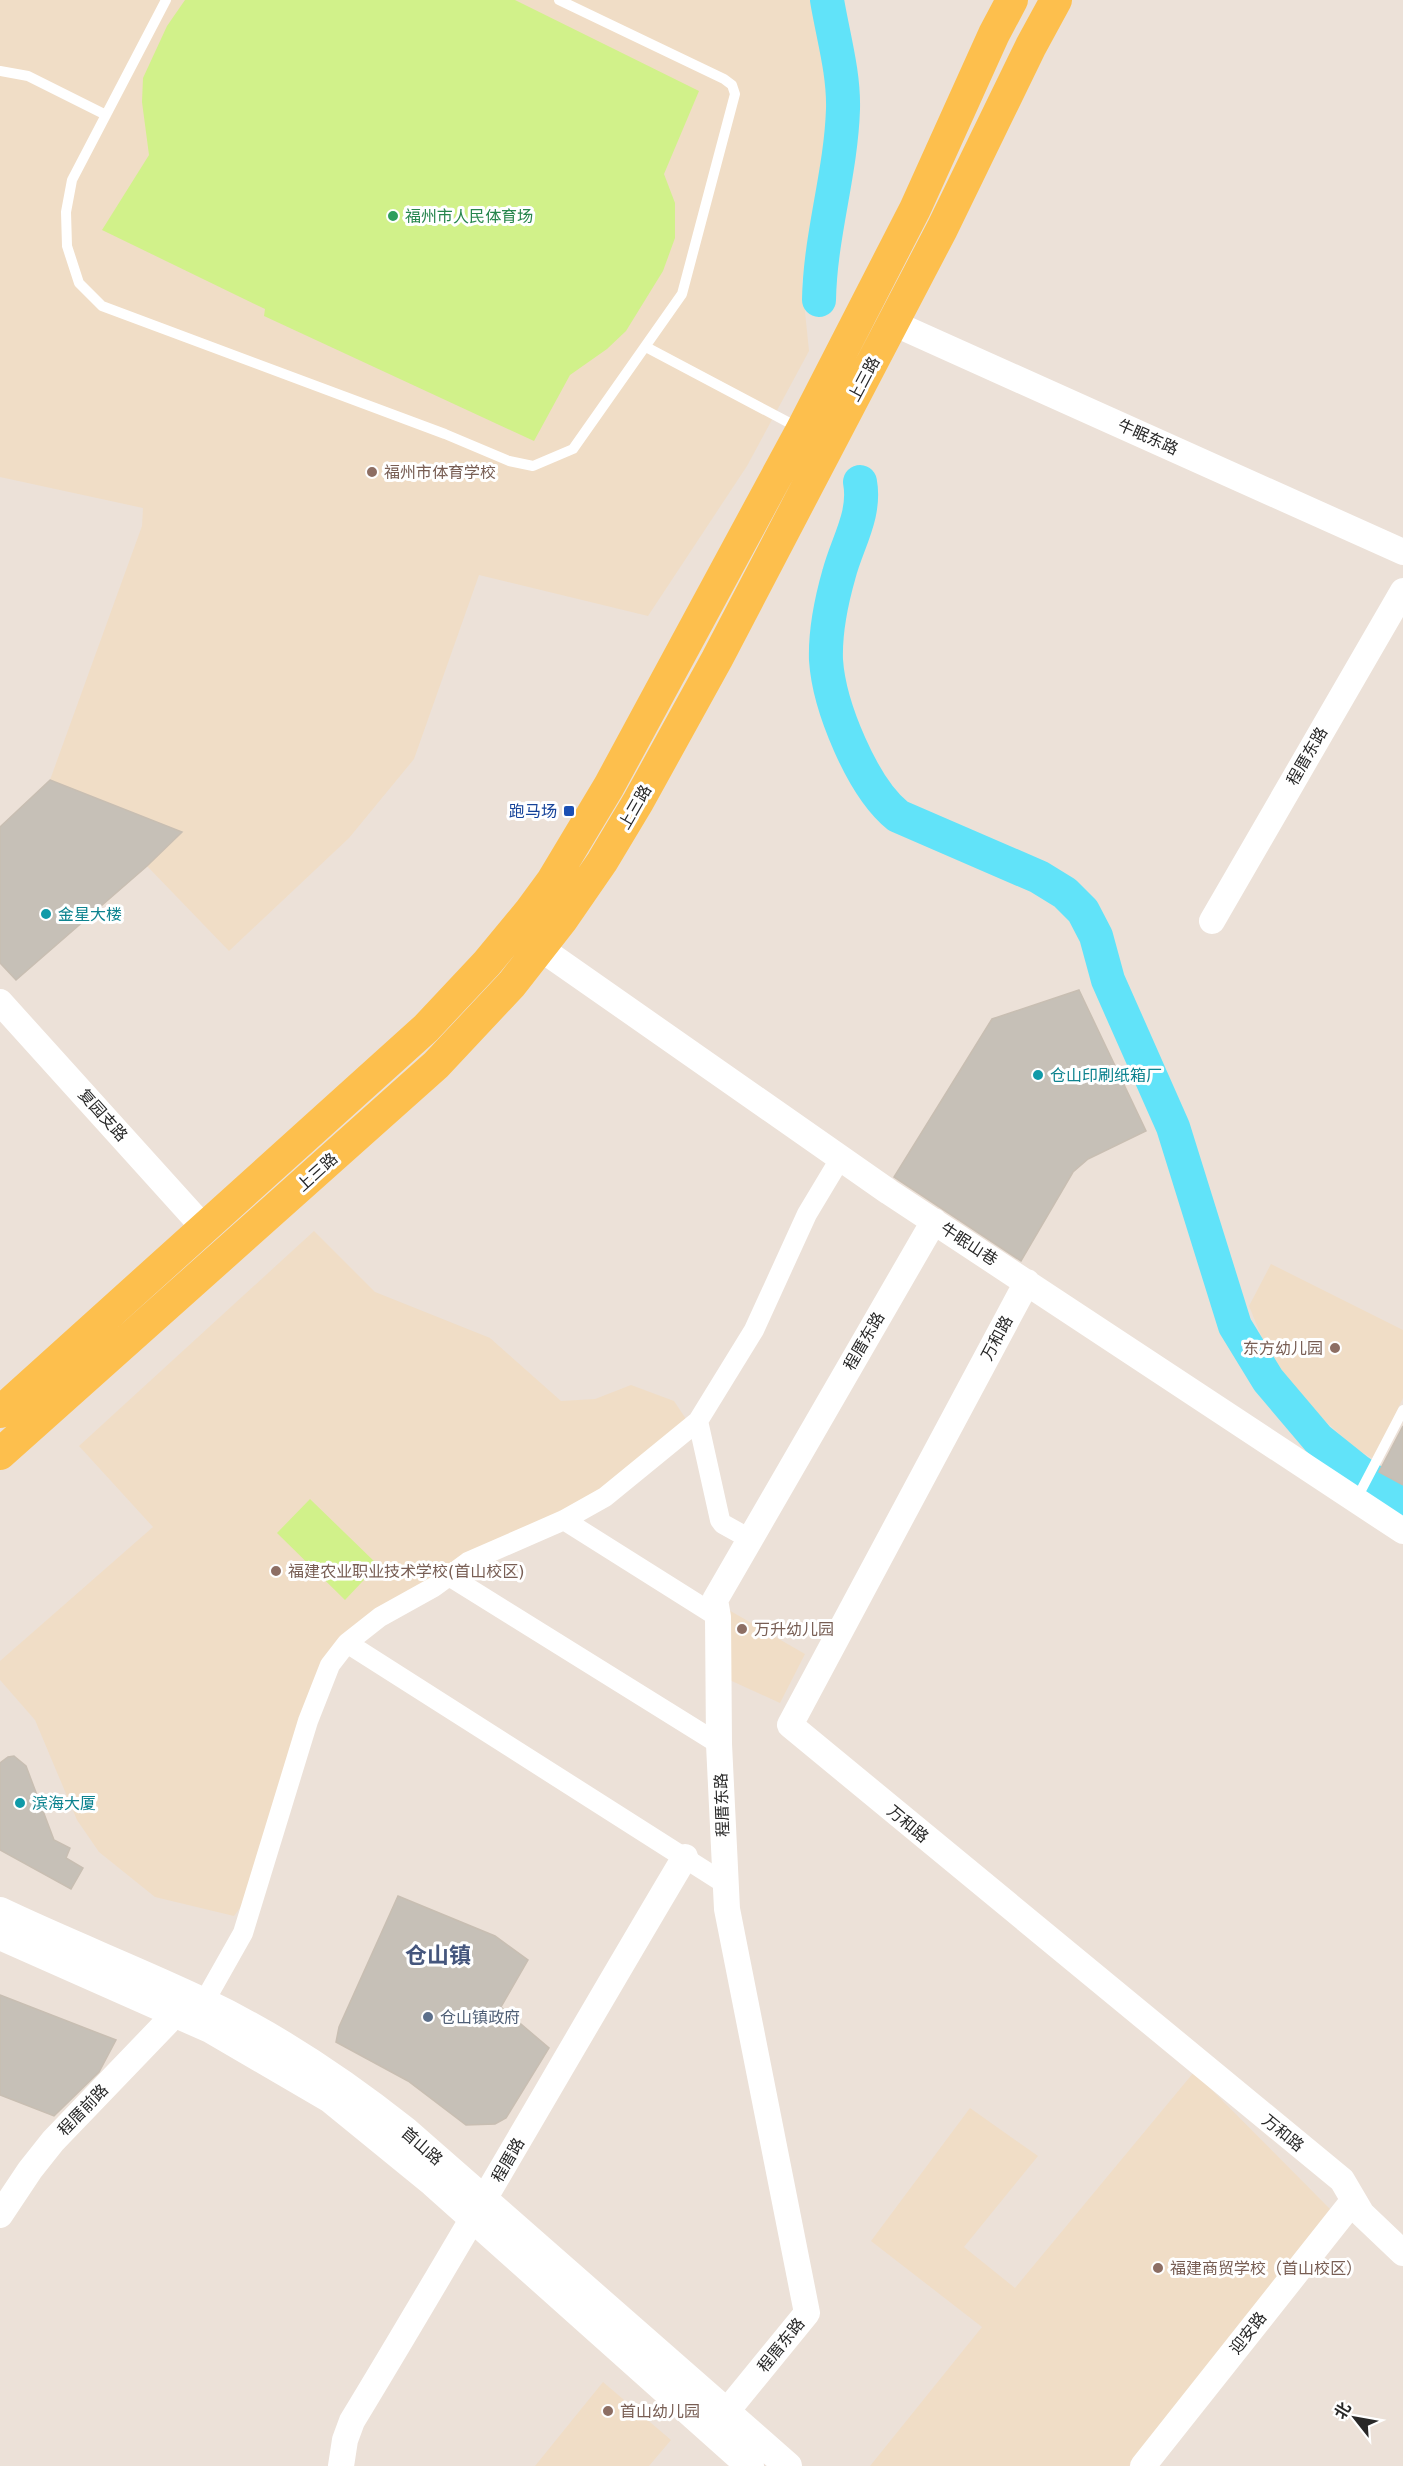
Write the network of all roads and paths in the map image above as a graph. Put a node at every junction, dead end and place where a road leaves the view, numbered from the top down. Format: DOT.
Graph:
graph roads {
  1 [pos="166,0"];
  2 [pos="559,0"];
  3 [pos="1012,0"];
  4 [pos="1056,0"];
  5 [pos="0,71"];
  6 [pos="106,115"];
  7 [pos="893,323"];
  8 [pos="646,347"];
  9 [pos="802,429"];
  10 [pos="1403,552"];
  11 [pos="1403,591"];
  12 [pos="1212,921"];
  13 [pos="540,948"];
  14 [pos="0,1002"];
  15 [pos="840,1159"];
  16 [pos="934,1221"];
  17 [pos="205,1229"];
  18 [pos="1027,1282"];
  19 [pos="1403,1410"];
  20 [pos="0,1412"];
  21 [pos="698,1421"];
  22 [pos="0,1454"];
  23 [pos="1358,1496"];
  24 [pos="564,1520"];
  25 [pos="1403,1532"];
  26 [pos="750,1539"];
  27 [pos="449,1576"];
  28 [pos="718,1617"];
  29 [pos="347,1643"];
  30 [pos="719,1744"];
  31 [pos="685,1857"];
  32 [pos="724,1883"];
  33 [pos="0,1911"];
  34 [pos="0,1936"];
  35 [pos="204,2002"];
  36 [pos="176,2013"];
  37 [pos="1353,2201"];
  38 [pos="479,2210"];
  39 [pos="0,2215"];
  40 [pos="1403,2253"];
  41 [pos="727,2411"];
  42 [pos="341,2466"];
  43 [pos="750,2466"];
  44 [pos="788,2466"];
  45 [pos="1143,2466"];
  1 -- 6 [label="lane"];
  2 -- 8 [label="lane"];
  3 -- 9 [label="main road, 上三路"];
  4 -- 7 [label="main road, 上三路"];
  5 -- 6 [label="lane"];
  6 -- 8 [label="lane"];
  7 -- 10 [label="street, 牛眠东路"];
  7 -- 13 [label="main road, 上三路"];
  8 -- 9 [label="lane"];
  9 -- 17 [label="main road, 上三路"];
  11 -- 12 [label="street, 程厝东路"];
  13 -- 15 [label="street, 牛眠山巷"];
  13 -- 22 [label="main road, 上三路"];
  14 -- 17 [label="street, 复园支路"];
  15 -- 16 [label="street, 牛眠山巷"];
  15 -- 21 [label="street"];
  16 -- 18 [label="street, 牛眠山巷"];
  16 -- 26 [label="street, 程厝东路"];
  17 -- 20 [label="main road, 上三路"];
  18 -- 23 [label="street, 牛眠山巷"];
  18 -- 37 [label="street, 万和路"];
  19 -- 23 [label="lane"];
  21 -- 24 [label="street"];
  21 -- 26 [label="street"];
  23 -- 25 [label="street, 牛眠山巷"];
  24 -- 27 [label="street"];
  24 -- 28 [label="street"];
  26 -- 28 [label="street, 程厝东路"];
  27 -- 29 [label="street"];
  27 -- 30 [label="street"];
  28 -- 30 [label="street, 程厝东路"];
  29 -- 31 [label="street"];
  29 -- 35 [label="street"];
  30 -- 32 [label="street, 程厝东路"];
  31 -- 32 [label="street"];
  31 -- 38 [label="street, 程厝路"];
  32 -- 41 [label="street, 程厝东路"];
  33 -- 35 [label="main road, 首山路"];
  34 -- 36 [label="main road, 首山路"];
  35 -- 38 [label="main road, 首山路"];
  36 -- 38 [label="main road, 首山路"];
  36 -- 39 [label="street, 程厝前路"];
  37 -- 40 [label="street, 万和路"];
  37 -- 45 [label="street, 迎安路"];
  38 -- 41 [label="main road, 首山路"];
  38 -- 42 [label="street, 程厝路"];
  38 -- 43 [label="main road, 首山路"];
  41 -- 44 [label="main road, 首山路"];
}
